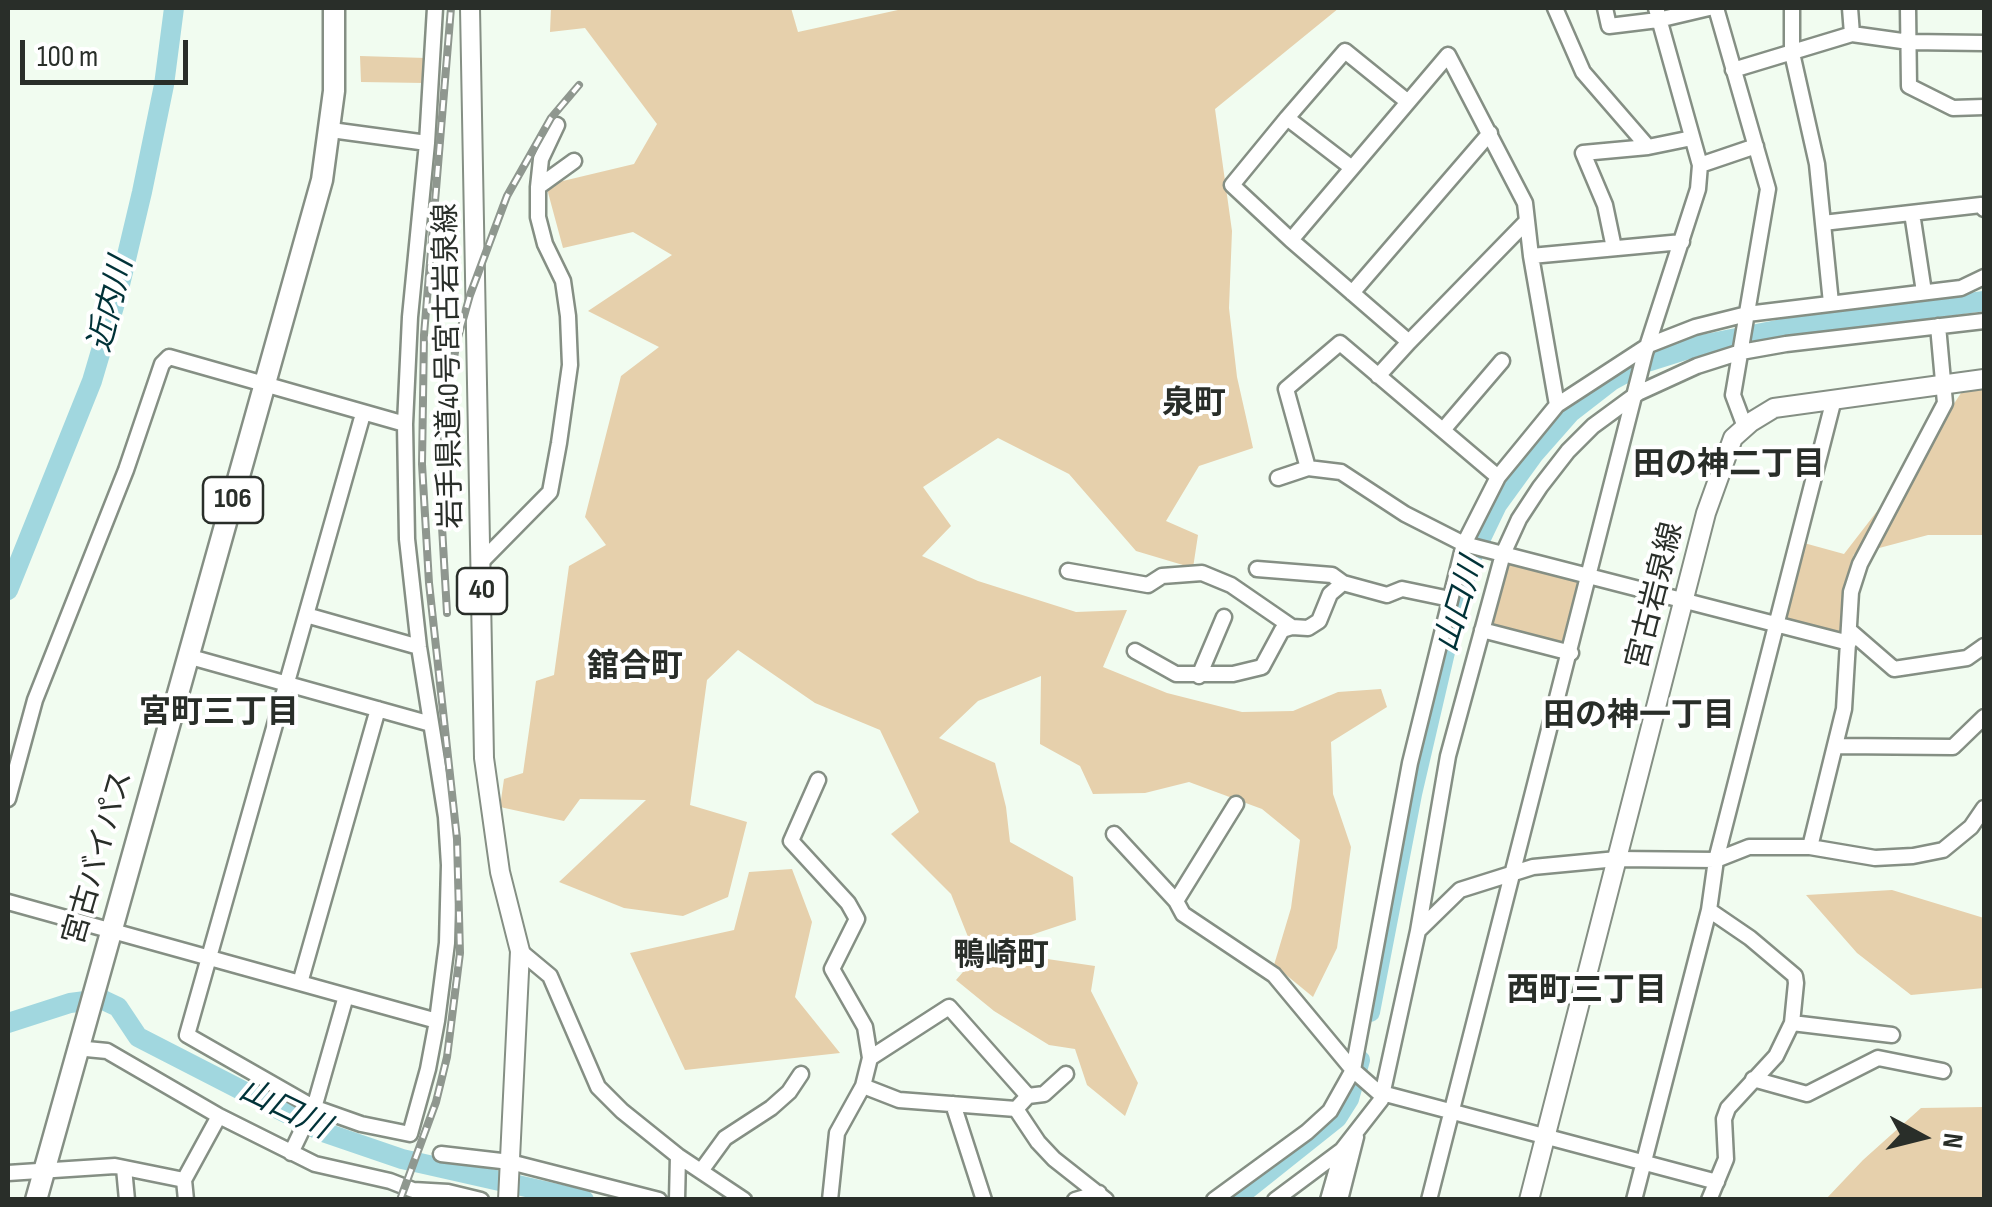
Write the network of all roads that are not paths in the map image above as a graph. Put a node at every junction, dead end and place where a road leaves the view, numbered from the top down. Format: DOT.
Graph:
graph roads {
  1 [pos="334,8"];
  2 [pos="434,8"];
  3 [pos="470,8"];
  4 [pos="1554,8"];
  5 [pos="1605,8"];
  6 [pos="1712,8"];
  7 [pos="1792,8"];
  8 [pos="1850,8"];
  9 [pos="1908,8"];
  10 [pos="1657,14"];
  11 [pos="1852,34"];
  12 [pos="1908,42"];
  13 [pos="1984,43"];
  14 [pos="1792,53"];
  15 [pos="1733,70"];
  16 [pos="1408,102"];
  17 [pos="1984,107"];
  18 [pos="1287,118"];
  19 [pos="557,125"];
  20 [pos="331,130"];
  21 [pos="1490,133"];
  22 [pos="1692,138"];
  23 [pos="428,143"];
  24 [pos="1756,146"];
  25 [pos="1648,147"];
  26 [pos="574,161"];
  27 [pos="1700,165"];
  28 [pos="1352,168"];
  29 [pos="538,187"];
  30 [pos="1984,208"];
  31 [pos="1912,213"];
  32 [pos="1526,222"];
  33 [pos="1823,223"];
  34 [pos="1291,240"];
  35 [pos="1682,242"];
  36 [pos="1614,248"];
  37 [pos="1531,256"];
  38 [pos="1984,277"];
  39 [pos="1924,292"];
  40 [pos="1352,293"];
  41 [pos="1831,303"];
  42 [pos="1748,314"];
  43 [pos="1984,321"];
  44 [pos="1938,326"];
  45 [pos="1409,342"];
  46 [pos="1647,349"];
  47 [pos="1741,352"];
  48 [pos="1502,361"];
  49 [pos="1378,376"];
  50 [pos="1984,380"];
  51 [pos="267,383"];
  52 [pos="1945,385"];
  53 [pos="1638,393"];
  54 [pos="1834,399"];
  55 [pos="1557,404"];
  56 [pos="364,414"];
  57 [pos="405,424"];
  58 [pos="1745,426"];
  59 [pos="1443,430"];
  60 [pos="1308,468"];
  61 [pos="1498,476"];
  62 [pos="1278,478"];
  63 [pos="1467,545"];
  64 [pos="1501,554"];
  65 [pos="482,561"];
  66 [pos="1258,569"];
  67 [pos="1068,571"];
  68 [pos="1590,577"];
  69 [pos="1342,583"];
  70 [pos="1450,599"];
  71 [pos="1683,600"];
  72 [pos="306,614"];
  73 [pos="1224,617"];
  74 [pos="1776,624"];
  75 [pos="1292,627"];
  76 [pos="1482,630"];
  77 [pos="1849,636"];
  78 [pos="1984,646"];
  79 [pos="419,647"];
  80 [pos="1135,651"];
  81 [pos="1570,653"];
  82 [pos="187,656"];
  83 [pos="1198,676"];
  84 [pos="286,684"];
  85 [pos="378,709"];
  86 [pos="1984,716"];
  87 [pos="431,724"];
  88 [pos="1837,746"];
  89 [pos="818,780"];
  90 [pos="8,799"];
  91 [pos="1236,804"];
  92 [pos="1984,808"];
  93 [pos="1114,834"];
  94 [pos="1810,848"];
  95 [pos="1616,859"];
  96 [pos="1716,860"];
  97 [pos="1514,872"];
  98 [pos="1176,901"];
  99 [pos="8,902"];
  100 [pos="1709,910"];
  101 [pos="112,928"];
  102 [pos="1418,931"];
  103 [pos="520,952"];
  104 [pos="208,958"];
  105 [pos="300,983"];
  106 [pos="346,996"];
  107 [pos="437,1021"];
  108 [pos="1792,1023"];
  109 [pos="1892,1034"];
  110 [pos="76,1048"];
  111 [pos="870,1058"];
  112 [pos="1353,1070"];
  113 [pos="1943,1071"];
  114 [pos="801,1074"];
  115 [pos="1066,1074"];
  116 [pos="1754,1079"];
  117 [pos="863,1086"];
  118 [pos="1381,1093"];
  119 [pos="1028,1096"];
  120 [pos="953,1104"];
  121 [pos="1016,1109"];
  122 [pos="1452,1112"];
  123 [pos="310,1113"];
  124 [pos="219,1116"];
  125 [pos="1545,1136"];
  126 [pos="1356,1137"];
  127 [pos="294,1147"];
  128 [pos="1342,1150"];
  129 [pos="442,1154"];
  130 [pos="678,1156"];
  131 [pos="1644,1162"];
  132 [pos="510,1166"];
  133 [pos="46,1168"];
  134 [pos="124,1168"];
  135 [pos="701,1171"];
  136 [pos="8,1173"];
  137 [pos="184,1180"];
  138 [pos="1716,1182"];
  139 [pos="434,1196"];
  140 [pos="1102,1196"];
  141 [pos="508,1197"];
  142 [pos="36,1200"];
  143 [pos="128,1200"];
  144 [pos="186,1200"];
  145 [pos="481,1200"];
  146 [pos="659,1200"];
  147 [pos="677,1200"];
  148 [pos="744,1200"];
  149 [pos="830,1200"];
  150 [pos="984,1200"];
  151 [pos="1075,1200"];
  152 [pos="1214,1200"];
  153 [pos="1275,1200"];
  154 [pos="1328,1200"];
  155 [pos="1340,1200"];
  156 [pos="1429,1200"];
  157 [pos="1529,1200"];
  158 [pos="1634,1200"];
  159 [pos="1709,1200"];
  1 -- 20 [label="highway, 宮古バイパス / 106"];
  2 -- 23 [label="street"];
  3 -- 65 [label="main road, 岩手県道40号宮古岩泉線 / 40"];
  4 -- 25 [label="street"];
  5 -- 10 [label="street"];
  6 -- 10 [label="street"];
  6 -- 15 [label="street"];
  7 -- 14 [label="street"];
  8 -- 11 [label="street"];
  9 -- 12 [label="street"];
  10 -- 22 [label="street"];
  11 -- 12 [label="street"];
  11 -- 14 [label="street"];
  12 -- 13 [label="street"];
  12 -- 17 [label="street"];
  14 -- 15 [label="street"];
  14 -- 33 [label="street"];
  15 -- 24 [label="street"];
  16 -- 18 [label="street"];
  16 -- 21 [label="street"];
  16 -- 28 [label="street"];
  18 -- 28 [label="street"];
  18 -- 34 [label="street"];
  19 -- 29 [label="street"];
  20 -- 23 [label="street"];
  20 -- 51 [label="highway, 宮古バイパス / 106"];
  21 -- 32 [label="street"];
  21 -- 40 [label="street"];
  22 -- 25 [label="street"];
  22 -- 27 [label="street"];
  23 -- 57 [label="street"];
  24 -- 27 [label="street"];
  24 -- 42 [label="street"];
  25 -- 36 [label="street"];
  26 -- 29 [label="street"];
  27 -- 35 [label="street"];
  28 -- 34 [label="street"];
  29 -- 65 [label="street"];
  30 -- 31 [label="street"];
  31 -- 33 [label="street"];
  31 -- 39 [label="street"];
  32 -- 37 [label="street"];
  32 -- 45 [label="street"];
  33 -- 41 [label="street"];
  34 -- 40 [label="street"];
  35 -- 36 [label="street"];
  35 -- 46 [label="street"];
  36 -- 37 [label="street"];
  37 -- 55 [label="street"];
  38 -- 39 [label="street"];
  39 -- 41 [label="street"];
  40 -- 45 [label="street"];
  41 -- 42 [label="street"];
  42 -- 46 [label="street"];
  42 -- 47 [label="street"];
  43 -- 44 [label="street"];
  44 -- 47 [label="street"];
  44 -- 52 [label="street"];
  45 -- 49 [label="street"];
  46 -- 53 [label="street"];
  46 -- 55 [label="street"];
  47 -- 53 [label="street"];
  47 -- 58 [label="street"];
  48 -- 59 [label="street"];
  49 -- 59 [label="street"];
  49 -- 60 [label="street"];
  50 -- 52 [label="main road"];
  51 -- 56 [label="street"];
  51 -- 82 [label="highway, 宮古バイパス / 106"];
  51 -- 90 [label="street"];
  52 -- 54 [label="main road"];
  52 -- 77 [label="street"];
  53 -- 64 [label="street"];
  53 -- 68 [label="street"];
  54 -- 58 [label="main road"];
  54 -- 74 [label="street"];
  55 -- 61 [label="street"];
  56 -- 57 [label="street"];
  56 -- 72 [label="street"];
  57 -- 79 [label="street"];
  58 -- 71 [label="main road, 宮古岩泉線"];
  59 -- 61 [label="street"];
  60 -- 62 [label="street"];
  60 -- 63 [label="street"];
  61 -- 63 [label="street"];
  63 -- 64 [label="street"];
  63 -- 70 [label="street"];
  64 -- 68 [label="street"];
  64 -- 76 [label="street"];
  65 -- 103 [label="main road, 岩手県道40号宮古岩泉線 / 40"];
  66 -- 69 [label="street"];
  67 -- 75 [label="street"];
  68 -- 71 [label="street"];
  68 -- 81 [label="street"];
  69 -- 70 [label="street"];
  69 -- 75 [label="street"];
  70 -- 112 [label="street"];
  71 -- 74 [label="street"];
  71 -- 95 [label="main road, 宮古岩泉線"];
  72 -- 79 [label="street"];
  72 -- 84 [label="street"];
  73 -- 83 [label="street"];
  74 -- 77 [label="street"];
  74 -- 96 [label="street"];
  75 -- 83 [label="street"];
  76 -- 81 [label="street"];
  76 -- 102 [label="street"];
  77 -- 78 [label="street"];
  77 -- 88 [label="street"];
  79 -- 87 [label="street"];
  80 -- 83 [label="street"];
  81 -- 97 [label="street"];
  82 -- 84 [label="street"];
  82 -- 101 [label="highway, 宮古バイパス / 106"];
  84 -- 85 [label="street"];
  84 -- 104 [label="street"];
  85 -- 87 [label="street"];
  85 -- 105 [label="street"];
  86 -- 88 [label="street"];
  87 -- 107 [label="street"];
  88 -- 94 [label="street"];
  89 -- 111 [label="street"];
  91 -- 98 [label="street"];
  92 -- 94 [label="street"];
  93 -- 98 [label="street"];
  94 -- 96 [label="street"];
  95 -- 96 [label="street"];
  95 -- 97 [label="street"];
  95 -- 125 [label="main road, 宮古岩泉線"];
  96 -- 100 [label="street"];
  97 -- 102 [label="street"];
  97 -- 122 [label="street"];
  98 -- 112 [label="street"];
  99 -- 101 [label="street"];
  100 -- 108 [label="street"];
  100 -- 131 [label="street"];
  101 -- 104 [label="street"];
  101 -- 110 [label="highway, 宮古バイパス / 106"];
  102 -- 118 [label="street"];
  103 -- 130 [label="street"];
  103 -- 132 [label="main road, 岩手県道40号宮古岩泉線 / 40"];
  104 -- 105 [label="street"];
  104 -- 123 [label="street"];
  105 -- 106 [label="street"];
  106 -- 107 [label="street"];
  106 -- 123 [label="street"];
  107 -- 123 [label="street"];
  108 -- 109 [label="street"];
  108 -- 116 [label="street"];
  110 -- 124 [label="street"];
  110 -- 133 [label="highway, 宮古バイパス / 106"];
  111 -- 117 [label="street"];
  111 -- 119 [label="street"];
  112 -- 118 [label="street"];
  112 -- 152 [label="street"];
  113 -- 116 [label="street"];
  114 -- 135 [label="street"];
  115 -- 119 [label="street"];
  116 -- 138 [label="street"];
  117 -- 120 [label="street"];
  117 -- 149 [label="street"];
  118 -- 122 [label="street"];
  118 -- 126 [label="street"];
  119 -- 121 [label="street"];
  120 -- 121 [label="street"];
  120 -- 150 [label="street"];
  121 -- 140 [label="street"];
  122 -- 125 [label="street"];
  122 -- 156 [label="street"];
  123 -- 127 [label="street"];
  124 -- 127 [label="street"];
  124 -- 137 [label="street"];
  125 -- 131 [label="street"];
  125 -- 157 [label="main road, 宮古岩泉線"];
  126 -- 128 [label="street"];
  126 -- 155 [label="street"];
  127 -- 139 [label="street"];
  128 -- 153 [label="street"];
  128 -- 154 [label="street"];
  129 -- 132 [label="street"];
  130 -- 135 [label="street"];
  130 -- 147 [label="street"];
  131 -- 138 [label="street"];
  131 -- 158 [label="street"];
  132 -- 141 [label="main road, 岩手県道40号宮古岩泉線 / 40"];
  132 -- 146 [label="street"];
  133 -- 134 [label="street"];
  133 -- 136 [label="street"];
  133 -- 142 [label="highway, 宮古バイパス / 106"];
  134 -- 137 [label="street"];
  134 -- 143 [label="street"];
  135 -- 148 [label="street"];
  137 -- 144 [label="street"];
  138 -- 159 [label="street"];
  139 -- 145 [label="street"];
  140 -- 151 [label="street"];
}
